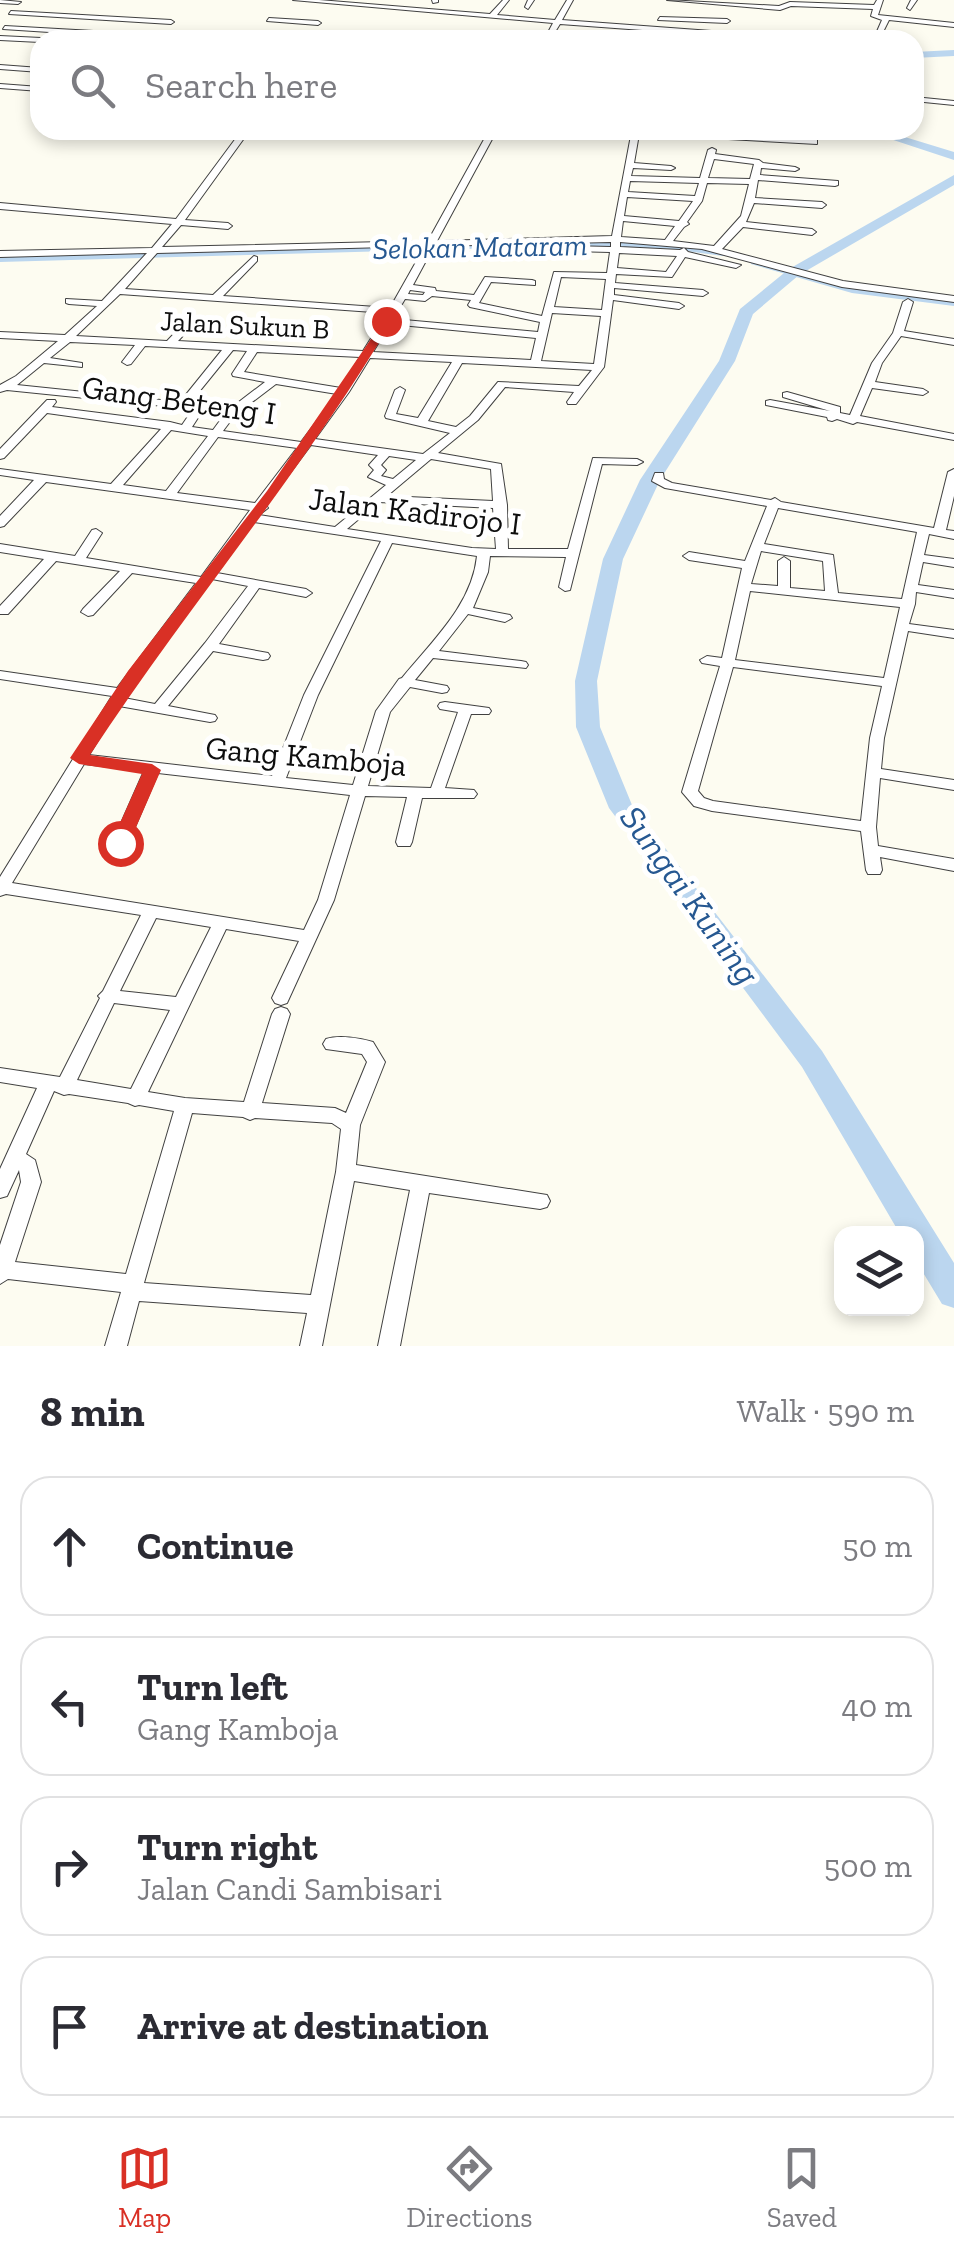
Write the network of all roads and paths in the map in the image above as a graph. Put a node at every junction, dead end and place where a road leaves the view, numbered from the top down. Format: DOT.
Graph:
graph roads {
  1 [pos="296,0"];
  2 [pos="506,0"];
  3 [pos="570,0"];
  4 [pos="667,0"];
  5 [pos="0,1"];
  6 [pos="18,1"];
  7 [pos="314,2"];
  8 [pos="879,4"];
  9 [pos="11,14"];
  10 [pos="0,15"];
  11 [pos="492,16"];
  12 [pos="660,19"];
  13 [pos="886,19"];
  14 [pos="269,20"];
  15 [pos="171,22"];
  16 [pos="318,22"];
  17 [pos="556,22"];
  18 [pos="727,22"];
  19 [pos="954,26"];
  20 [pos="657,29"];
  21 [pos="314,30"];
  22 [pos="552,30"];
  23 [pos="671,30"];
  24 [pos="881,30"];
  25 [pos="2,33"];
  26 [pos="30,33"];
  27 [pos="30,38"];
  28 [pos="0,67"];
  29 [pos="30,69"];
  30 [pos="0,86"];
  31 [pos="30,88"];
  32 [pos="924,100"];
  33 [pos="954,103"];
  34 [pos="239,140"];
  35 [pos="488,140"];
  36 [pos="634,140"];
  37 [pos="712,140"];
  38 [pos="773,140"];
  39 [pos="814,142"];
  40 [pos="711,156"];
  41 [pos="629,165"];
  42 [pos="758,165"];
  43 [pos="671,168"];
  44 [pos="796,170"];
  45 [pos="627,178"];
  46 [pos="756,180"];
  47 [pos="704,181"];
  48 [pos="835,183"];
  49 [pos="624,194"];
  50 [pos="699,199"];
  51 [pos="753,204"];
  52 [pos="0,206"];
  53 [pos="822,206"];
  54 [pos="784,211"];
  55 [pos="618,218"];
  56 [pos="180,222"];
  57 [pos="684,224"];
  58 [pos="744,224"];
  59 [pos="228,226"];
  60 [pos="812,232"];
  61 [pos="668,242"];
  62 [pos="616,244"];
  63 [pos="428,247"];
  64 [pos="685,248"];
  65 [pos="716,249"];
  66 [pos="0,254"];
  67 [pos="149,254"];
  68 [pos="254,259"];
  69 [pos="736,266"];
  70 [pos="612,277"];
  71 [pos="822,280"];
  72 [pos="532,283"];
  73 [pos="654,288"];
  74 [pos="118,291"];
  75 [pos="405,291"];
  76 [pos="703,293"];
  77 [pos="609,297"];
  78 [pos="215,298"];
  79 [pos="475,298"];
  80 [pos="954,299"];
  81 [pos="647,301"];
  82 [pos="68,302"];
  83 [pos="908,302"];
  84 [pos="104,304"];
  85 [pos="679,306"];
  86 [pos="954,308"];
  87 [pos="607,314"];
  88 [pos="547,315"];
  89 [pos="390,316"];
  90 [pos="190,322"];
  91 [pos="898,333"];
  92 [pos="0,335"];
  93 [pos="542,335"];
  94 [pos="68,340"];
  95 [pos="954,342"];
  96 [pos="142,343"];
  97 [pos="170,344"];
  98 [pos="230,347"];
  99 [pos="254,348"];
  100 [pos="368,353"];
  101 [pos="41,360"];
  102 [pos="458,360"];
  103 [pos="127,362"];
  104 [pos="535,364"];
  105 [pos="78,365"];
  106 [pos="599,367"];
  107 [pos="274,380"];
  108 [pos="869,384"];
  109 [pos="4,388"];
  110 [pos="583,389"];
  111 [pos="400,390"];
  112 [pos="57,392"];
  113 [pos="344,392"];
  114 [pos="923,392"];
  115 [pos="787,395"];
  116 [pos="572,402"];
  117 [pos="770,403"];
  118 [pos="183,405"];
  119 [pos="45,409"];
  120 [pos="832,418"];
  121 [pos="422,422"];
  122 [pos="853,422"];
  123 [pos="170,425"];
  124 [pos="186,427"];
  125 [pos="458,431"];
  126 [pos="218,433"];
  127 [pos="954,438"];
  128 [pos="306,444"];
  129 [pos="387,452"];
  130 [pos="0,456"];
  131 [pos="426,456"];
  132 [pos="638,462"];
  133 [pos="0,472"];
  134 [pos="954,472"];
  135 [pos="659,475"];
  136 [pos="46,480"];
  137 [pos="396,484"];
  138 [pos="113,488"];
  139 [pos="168,496"];
  140 [pos="380,499"];
  141 [pos="775,502"];
  142 [pos="500,505"];
  143 [pos="258,513"];
  144 [pos="0,523"];
  145 [pos="338,531"];
  146 [pos="932,531"];
  147 [pos="96,533"];
  148 [pos="954,535"];
  149 [pos="388,539"];
  150 [pos="756,546"];
  151 [pos="0,548"];
  152 [pos="484,552"];
  153 [pos="502,553"];
  154 [pos="570,553"];
  155 [pos="53,556"];
  156 [pos="689,556"];
  157 [pos="918,558"];
  158 [pos="78,560"];
  159 [pos="784,562"];
  160 [pos="954,563"];
  161 [pos="750,566"];
  162 [pos="130,568"];
  163 [pos="206,578"];
  164 [pos="255,585"];
  165 [pos="565,587"];
  166 [pos="748,588"];
  167 [pos="912,588"];
  168 [pos="784,590"];
  169 [pos="306,593"];
  170 [pos="832,594"];
  171 [pos="954,594"];
  172 [pos="909,604"];
  173 [pos="466,610"];
  174 [pos="4,611"];
  175 [pos="88,612"];
  176 [pos="506,618"];
  177 [pos="904,628"];
  178 [pos="954,634"];
  179 [pos="210,646"];
  180 [pos="432,654"];
  181 [pos="263,656"];
  182 [pos="707,660"];
  183 [pos="728,662"];
  184 [pos="521,665"];
  185 [pos="0,675"];
  186 [pos="404,682"];
  187 [pos="888,683"];
  188 [pos="442,690"];
  189 [pos="118,697"];
  190 [pos="445,706"];
  191 [pos="158,709"];
  192 [pos="466,709"];
  193 [pos="484,712"];
  194 [pos="210,718"];
  195 [pos="79,758"];
  196 [pos="152,770"];
  197 [pos="872,772"];
  198 [pos="277,782"];
  199 [pos="954,785"];
  200 [pos="358,791"];
  201 [pos="437,791"];
  202 [pos="416,793"];
  203 [pos="469,794"];
  204 [pos="868,827"];
  205 [pos="404,842"];
  206 [pos="871,850"];
  207 [pos="115,855"];
  208 [pos="954,865"];
  209 [pos="874,870"];
  210 [pos="0,888"];
  211 [pos="151,912"];
  212 [pos="220,923"];
  213 [pos="306,936"];
  214 [pos="108,996"];
  215 [pos="180,1004"];
  216 [pos="332,1044"];
  217 [pos="0,1075"];
  218 [pos="56,1087"];
  219 [pos="136,1099"];
  220 [pos="185,1106"];
  221 [pos="250,1112"];
  222 [pos="351,1125"];
  223 [pos="18,1159"];
  224 [pos="346,1172"];
  225 [pos="421,1184"];
  226 [pos="0,1190"];
  227 [pos="530,1200"];
  228 [pos="1,1271"];
  229 [pos="133,1287"];
  230 [pos="319,1305"];
  231 [pos="116,1346"];
  232 [pos="311,1346"];
  233 [pos="389,1346"];
  1 -- 7 [label="street"];
  2 -- 11 [label="street"];
  3 -- 17 [label="street"];
  4 -- 8 [label="street"];
  4 -- 12 [label="street"];
  5 -- 6 [label="street"];
  6 -- 9 [label="street"];
  7 -- 11 [label="street"];
  7 -- 16 [label="street"];
  8 -- 13 [label="street"];
  9 -- 10 [label="street"];
  9 -- 15 [label="street"];
  9 -- 25 [label="street"];
  11 -- 17 [label="street"];
  12 -- 18 [label="street"];
  12 -- 20 [label="street"];
  13 -- 19 [label="street"];
  13 -- 24 [label="street"];
  14 -- 16 [label="street"];
  16 -- 21 [label="street"];
  17 -- 20 [label="street"];
  17 -- 22 [label="street"];
  20 -- 23 [label="street"];
  25 -- 26 [label="street"];
  25 -- 27 [label="street"];
  28 -- 29 [label="street"];
  30 -- 31 [label="street"];
  32 -- 33 [label="street"];
  34 -- 56 [label="street"];
  35 -- 63 [label="street"];
  36 -- 41 [label="street"];
  37 -- 40 [label="street"];
  38 -- 39 [label="street"];
  40 -- 42 [label="street"];
  40 -- 47 [label="street"];
  41 -- 43 [label="street"];
  41 -- 45 [label="street"];
  42 -- 44 [label="street"];
  42 -- 46 [label="street"];
  45 -- 47 [label="street"];
  45 -- 49 [label="street"];
  46 -- 47 [label="street"];
  46 -- 48 [label="street"];
  46 -- 51 [label="street"];
  47 -- 50 [label="street"];
  49 -- 50 [label="street"];
  49 -- 55 [label="street"];
  50 -- 57 [label="street"];
  51 -- 53 [label="street"];
  51 -- 54 [label="street"];
  51 -- 58 [label="street"];
  52 -- 56 [label="street"];
  55 -- 57 [label="street"];
  55 -- 62 [label="street"];
  56 -- 59 [label="street"];
  56 -- 67 [label="street"];
  57 -- 61 [label="street"];
  58 -- 60 [label="street"];
  58 -- 65 [label="street"];
  61 -- 62 [label="street"];
  61 -- 64 [label="street"];
  62 -- 63 [label="street"];
  62 -- 64 [label="street"];
  62 -- 70 [label="street"];
  63 -- 67 [label="street"];
  63 -- 75 [label="street"];
  64 -- 65 [label="street"];
  64 -- 69 [label="street"];
  64 -- 70 [label="street"];
  65 -- 71 [label="street"];
  66 -- 67 [label="street"];
  67 -- 74 [label="street"];
  68 -- 78 [label="street"];
  70 -- 73 [label="street"];
  70 -- 77 [label="street"];
  70 -- 88 [label="street"];
  71 -- 80 [label="street"];
  71 -- 83 [label="street"];
  72 -- 79 [label="street"];
  73 -- 76 [label="street"];
  73 -- 81 [label="street"];
  74 -- 78 [label="street"];
  74 -- 84 [label="street"];
  75 -- 79 [label="street"];
  75 -- 89 [label="street"];
  77 -- 81 [label="street"];
  77 -- 87 [label="street"];
  78 -- 89 [label="street"];
  79 -- 88 [label="street"];
  81 -- 85 [label="street"];
  82 -- 84 [label="street"];
  83 -- 86 [label="street"];
  83 -- 91 [label="street"];
  84 -- 94 [label="street"];
  87 -- 88 [label="street"];
  87 -- 106 [label="street"];
  88 -- 93 [label="street"];
  89 -- 93 [label="street"];
  89 -- 100 [label="street"];
  90 -- 97 [label="street"];
  91 -- 95 [label="street"];
  91 -- 108 [label="street"];
  92 -- 94 [label="street, Jalan Sukun B"];
  93 -- 104 [label="street"];
  94 -- 96 [label="street, Jalan Sukun B"];
  94 -- 101 [label="street"];
  96 -- 97 [label="street, Jalan Sukun B"];
  96 -- 103 [label="street"];
  97 -- 98 [label="street, Jalan Sukun B"];
  98 -- 99 [label="street, Jalan Sukun B"];
  98 -- 118 [label="street"];
  99 -- 100 [label="street, Jalan Sukun B"];
  99 -- 107 [label="street"];
  100 -- 102 [label="street, Jalan Sukun B"];
  100 -- 113 [label="street"];
  101 -- 105 [label="street"];
  101 -- 109 [label="street"];
  102 -- 104 [label="street, Jalan Sukun B"];
  102 -- 121 [label="street"];
  104 -- 106 [label="street, Jalan Sukun B"];
  106 -- 110 [label="street"];
  107 -- 113 [label="street"];
  107 -- 126 [label="street"];
  108 -- 114 [label="street"];
  108 -- 122 [label="street"];
  109 -- 112 [label="street"];
  110 -- 116 [label="street"];
  110 -- 125 [label="street"];
  111 -- 121 [label="street"];
  112 -- 118 [label="street"];
  112 -- 119 [label="street"];
  113 -- 128 [label="street"];
  115 -- 120 [label="street"];
  117 -- 120 [label="street"];
  118 -- 124 [label="street"];
  119 -- 123 [label="street, Gang Beteng I"];
  119 -- 130 [label="street"];
  120 -- 122 [label="street"];
  121 -- 125 [label="street"];
  122 -- 127 [label="street"];
  123 -- 124 [label="street, Gang Beteng I"];
  123 -- 138 [label="street"];
  124 -- 126 [label="street, Gang Beteng I"];
  125 -- 131 [label="street"];
  126 -- 128 [label="street, Gang Beteng I"];
  126 -- 139 [label="street"];
  128 -- 129 [label="street, Gang Beteng I"];
  128 -- 143 [label="street"];
  129 -- 131 [label="street, Gang Beteng I"];
  129 -- 137 [label="street"];
  131 -- 137 [label="street"];
  131 -- 142 [label="street, Gang Beteng I"];
  132 -- 154 [label="street"];
  133 -- 136 [label="street, Jalan Kadirojo I"];
  134 -- 146 [label="street"];
  135 -- 141 [label="street"];
  136 -- 138 [label="street, Jalan Kadirojo I"];
  136 -- 144 [label="street"];
  137 -- 140 [label="street"];
  138 -- 139 [label="street, Jalan Kadirojo I"];
  139 -- 143 [label="street, Jalan Kadirojo I"];
  140 -- 142 [label="street"];
  140 -- 145 [label="street"];
  141 -- 146 [label="street"];
  141 -- 150 [label="street"];
  142 -- 153 [label="street"];
  143 -- 145 [label="street, Jalan Kadirojo I"];
  143 -- 163 [label="street"];
  145 -- 149 [label="street, Jalan Kadirojo I"];
  146 -- 148 [label="street"];
  146 -- 157 [label="street"];
  147 -- 158 [label="street"];
  149 -- 152 [label="street, Jalan Kadirojo I"];
  149 -- 198 [label="street"];
  150 -- 161 [label="street"];
  150 -- 170 [label="street"];
  151 -- 155 [label="street"];
  152 -- 153 [label="street, Jalan Kadirojo I"];
  152 -- 173 [label="street"];
  153 -- 154 [label="street, Jalan Kadirojo I"];
  154 -- 165 [label="street"];
  155 -- 158 [label="street"];
  155 -- 174 [label="street"];
  156 -- 161 [label="street"];
  157 -- 160 [label="street"];
  157 -- 167 [label="street"];
  158 -- 162 [label="street"];
  159 -- 168 [label="street"];
  161 -- 166 [label="street"];
  162 -- 163 [label="street"];
  162 -- 175 [label="street"];
  163 -- 164 [label="street"];
  163 -- 189 [label="street"];
  164 -- 169 [label="street"];
  164 -- 179 [label="street"];
  166 -- 168 [label="street"];
  166 -- 183 [label="street"];
  167 -- 171 [label="street"];
  167 -- 172 [label="street"];
  168 -- 170 [label="street"];
  170 -- 172 [label="street"];
  172 -- 177 [label="street"];
  173 -- 176 [label="street"];
  173 -- 180 [label="street"];
  177 -- 178 [label="street"];
  177 -- 187 [label="street"];
  179 -- 181 [label="street"];
  179 -- 191 [label="street"];
  180 -- 184 [label="street"];
  180 -- 186 [label="street"];
  182 -- 183 [label="street"];
  183 -- 187 [label="street"];
  183 -- 204 [label="street"];
  185 -- 189 [label="street"];
  186 -- 188 [label="street"];
  186 -- 200 [label="street"];
  187 -- 197 [label="street"];
  189 -- 191 [label="street"];
  189 -- 195 [label="street"];
  190 -- 192 [label="street"];
  191 -- 194 [label="street"];
  192 -- 193 [label="street"];
  192 -- 201 [label="street"];
  195 -- 196 [label="street, Gang Kamboja"];
  195 -- 210 [label="street"];
  196 -- 198 [label="street, Gang Kamboja"];
  196 -- 207 [label="street"];
  197 -- 199 [label="street"];
  197 -- 204 [label="street"];
  198 -- 200 [label="street, Gang Kamboja"];
  200 -- 202 [label="street, Gang Kamboja"];
  200 -- 213 [label="street"];
  201 -- 202 [label="street, Gang Kamboja"];
  201 -- 203 [label="street, Gang Kamboja"];
  202 -- 205 [label="street"];
  204 -- 206 [label="street"];
  206 -- 208 [label="street"];
  206 -- 209 [label="street"];
  210 -- 211 [label="street"];
  211 -- 212 [label="street"];
  211 -- 214 [label="street"];
  212 -- 213 [label="street"];
  212 -- 215 [label="street"];
  213 -- 221 [label="street"];
  214 -- 215 [label="street"];
  214 -- 218 [label="street"];
  215 -- 219 [label="street"];
  216 -- 222 [label="street"];
  217 -- 218 [label="street"];
  218 -- 219 [label="street"];
  218 -- 223 [label="street"];
  219 -- 220 [label="street"];
  220 -- 221 [label="street"];
  220 -- 229 [label="street"];
  221 -- 222 [label="street"];
  222 -- 224 [label="street"];
  223 -- 226 [label="street"];
  223 -- 228 [label="street"];
  224 -- 225 [label="street"];
  224 -- 230 [label="street"];
  225 -- 227 [label="street"];
  225 -- 233 [label="street"];
  228 -- 229 [label="street"];
  229 -- 230 [label="street"];
  229 -- 231 [label="street"];
  230 -- 232 [label="street"];
}
